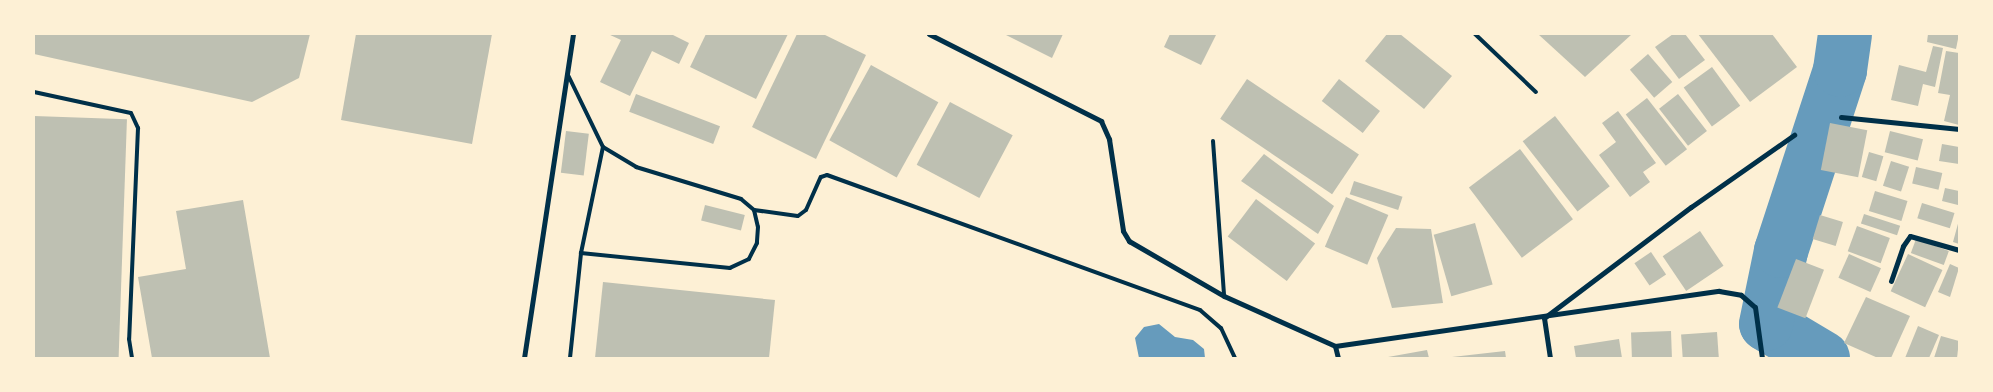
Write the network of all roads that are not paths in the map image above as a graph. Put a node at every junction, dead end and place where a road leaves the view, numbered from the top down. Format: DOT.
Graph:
graph roads {
  1 [pos="573,34"];
  2 [pos="929,34"];
  3 [pos="1475,34"];
  4 [pos="568,75"];
  5 [pos="34,92"];
  6 [pos="1536,92"];
  7 [pos="1841,117"];
  8 [pos="1959,129"];
  9 [pos="1794,135"];
  10 [pos="1213,141"];
  11 [pos="603,147"];
  12 [pos="754,210"];
  13 [pos="1959,250"];
  14 [pos="581,253"];
  15 [pos="1891,281"];
  16 [pos="1224,296"];
  17 [pos="1544,318"];
  18 [pos="1335,346"];
  19 [pos="132,358"];
  20 [pos="524,358"];
  21 [pos="570,358"];
  22 [pos="1235,358"];
  23 [pos="1338,358"];
  24 [pos="1550,358"];
  25 [pos="1762,358"];
  1 -- 4 [label="street"];
  2 -- 16 [label="street"];
  3 -- 6 [label="lane"];
  4 -- 11 [label="lane"];
  4 -- 20 [label="street"];
  5 -- 19 [label="lane"];
  7 -- 8 [label="street"];
  9 -- 17 [label="street"];
  10 -- 16 [label="lane"];
  11 -- 12 [label="lane"];
  11 -- 14 [label="lane"];
  12 -- 14 [label="lane"];
  12 -- 22 [label="lane"];
  13 -- 15 [label="street"];
  14 -- 21 [label="lane"];
  16 -- 18 [label="street"];
  17 -- 18 [label="street"];
  17 -- 24 [label="street"];
  17 -- 25 [label="street"];
  18 -- 23 [label="street"];
}
